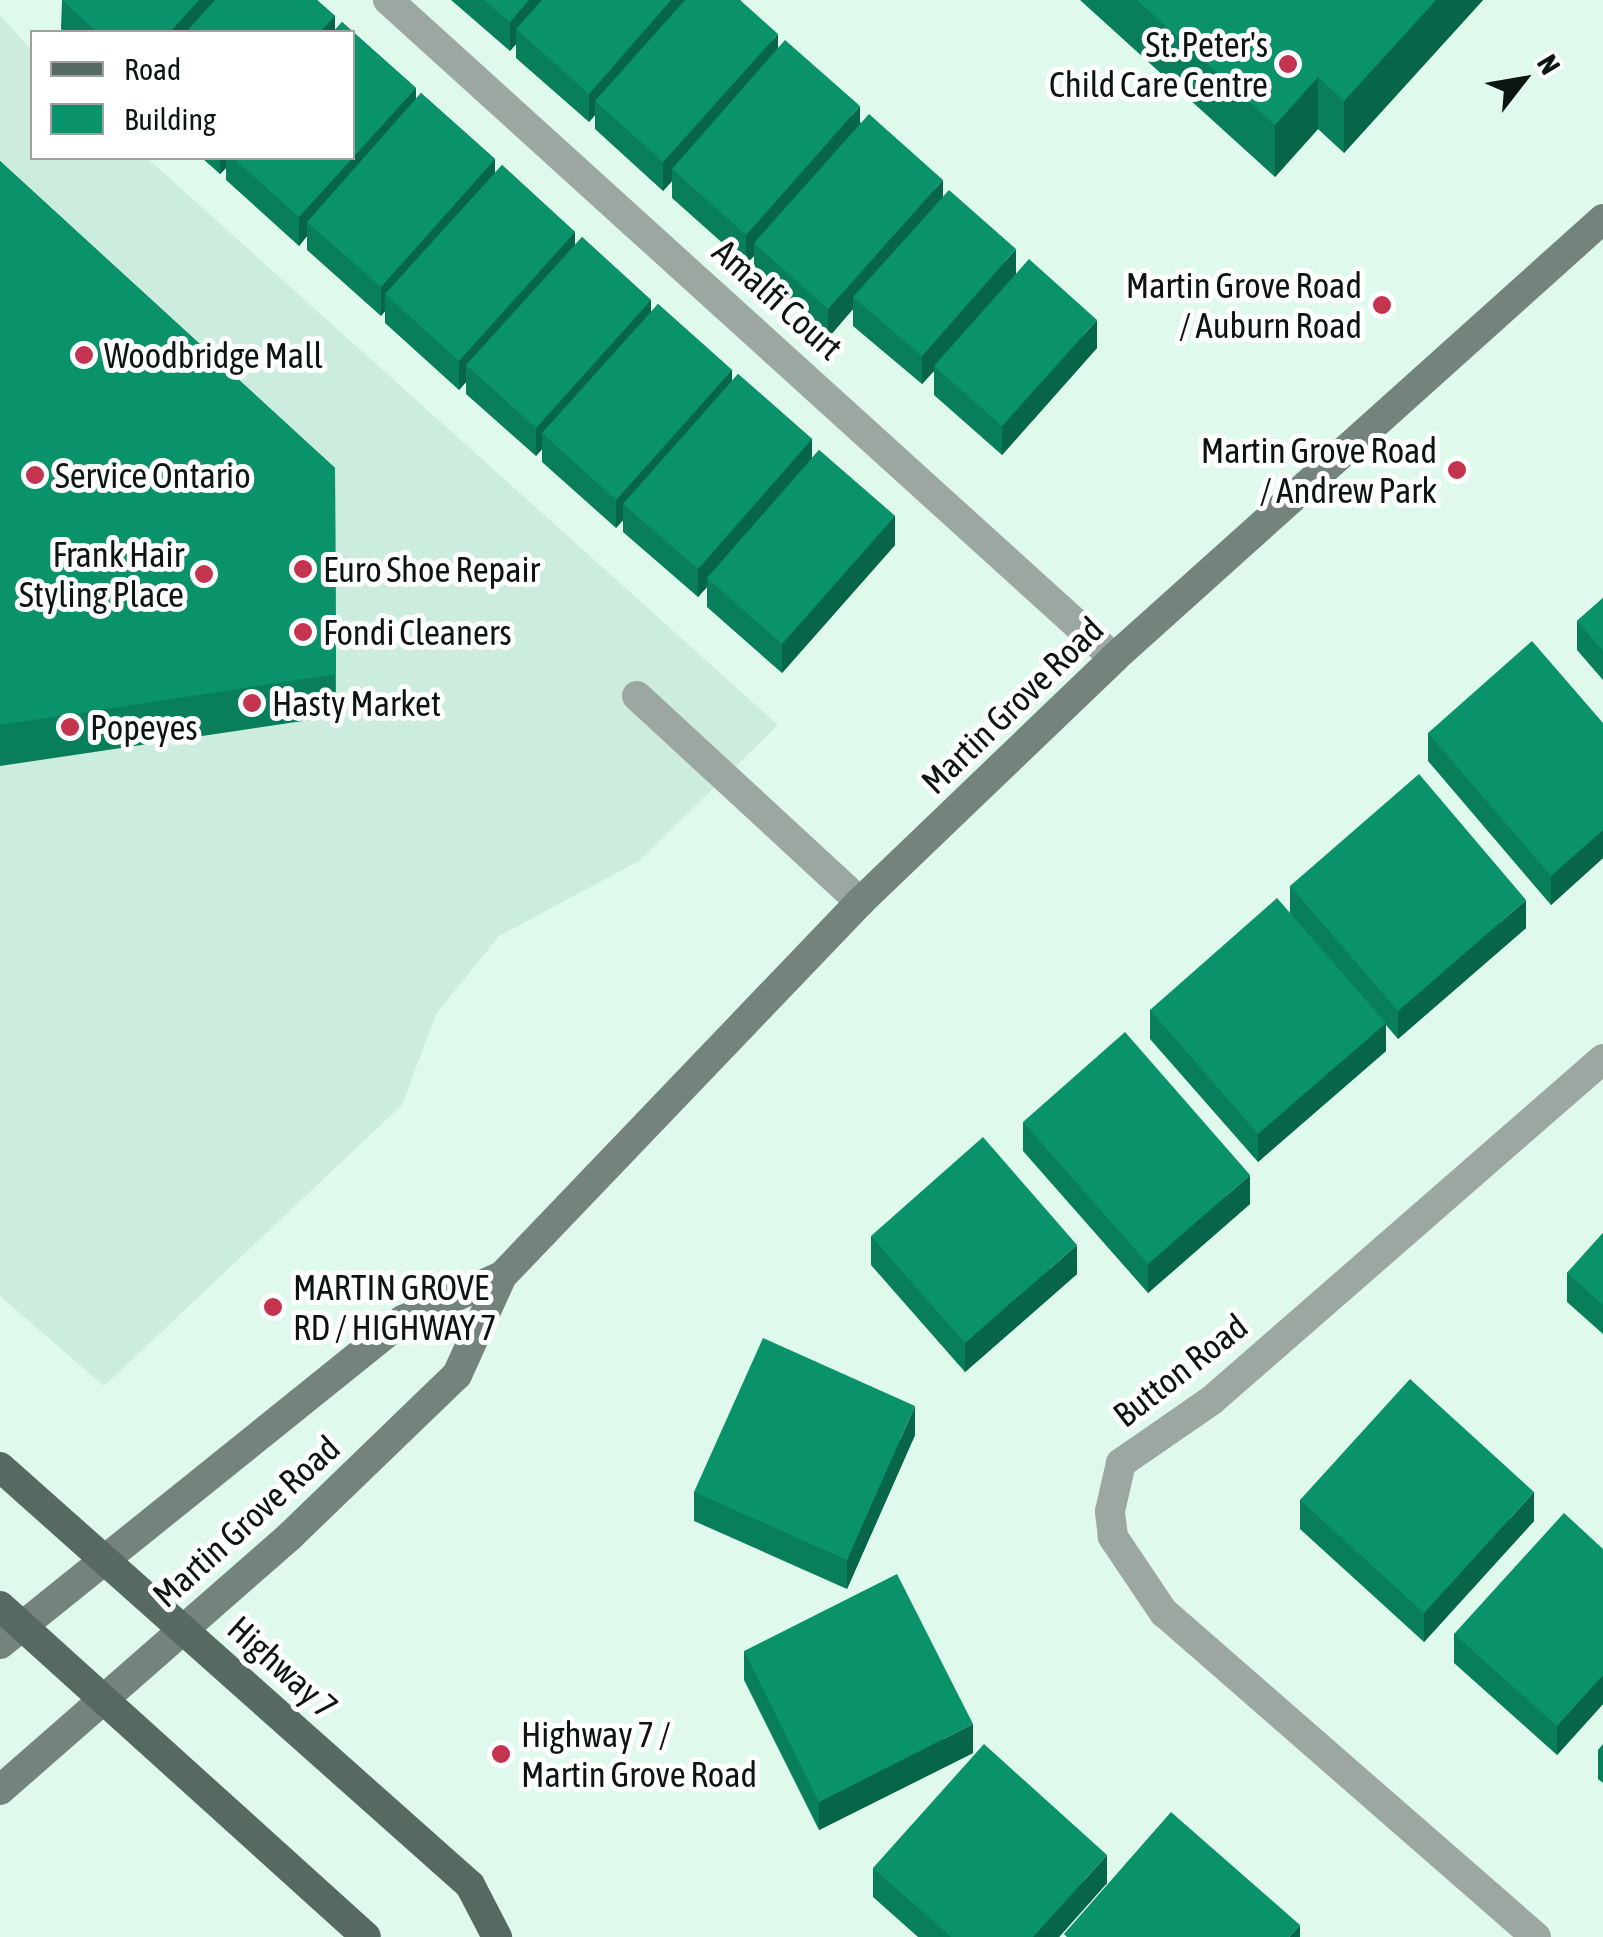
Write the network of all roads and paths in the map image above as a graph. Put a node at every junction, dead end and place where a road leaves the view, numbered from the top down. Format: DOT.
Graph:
graph roads {
  1 [pos="388,0"];
  2 [pos="1603,219"];
  3 [pos="1114,658"];
  4 [pos="637,696"];
  5 [pos="860,902"];
  6 [pos="1603,1059"];
  7 [pos="502,1276"];
  8 [pos="0,1466"];
  9 [pos="105,1558"];
  10 [pos="7,1625"];
  11 [pos="184,1628"];
  12 [pos="104,1697"];
  13 [pos="0,1790"];
  14 [pos="366,1937"];
  15 [pos="497,1937"];
  16 [pos="1536,1937"];
  1 -- 3 [label="street, Amalfi Court"];
  2 -- 3 [label="street, Martin Grove Road"];
  3 -- 5 [label="street, Martin Grove Road"];
  4 -- 5 [label="street"];
  5 -- 7 [label="street, Martin Grove Road"];
  6 -- 16 [label="street, Button Road"];
  7 -- 9 [label="street, Martin Grove Road"];
  7 -- 11 [label="street, Martin Grove Road"];
  8 -- 9 [label="main road, Highway 7"];
  9 -- 10 [label="street, Martin Grove Road"];
  9 -- 11 [label="main road, Highway 7"];
  10 -- 12 [label="main road"];
  11 -- 12 [label="street, Martin Grove Road"];
  11 -- 15 [label="main road, Highway 7"];
  12 -- 13 [label="street, Martin Grove Road"];
  12 -- 14 [label="main road"];
}
